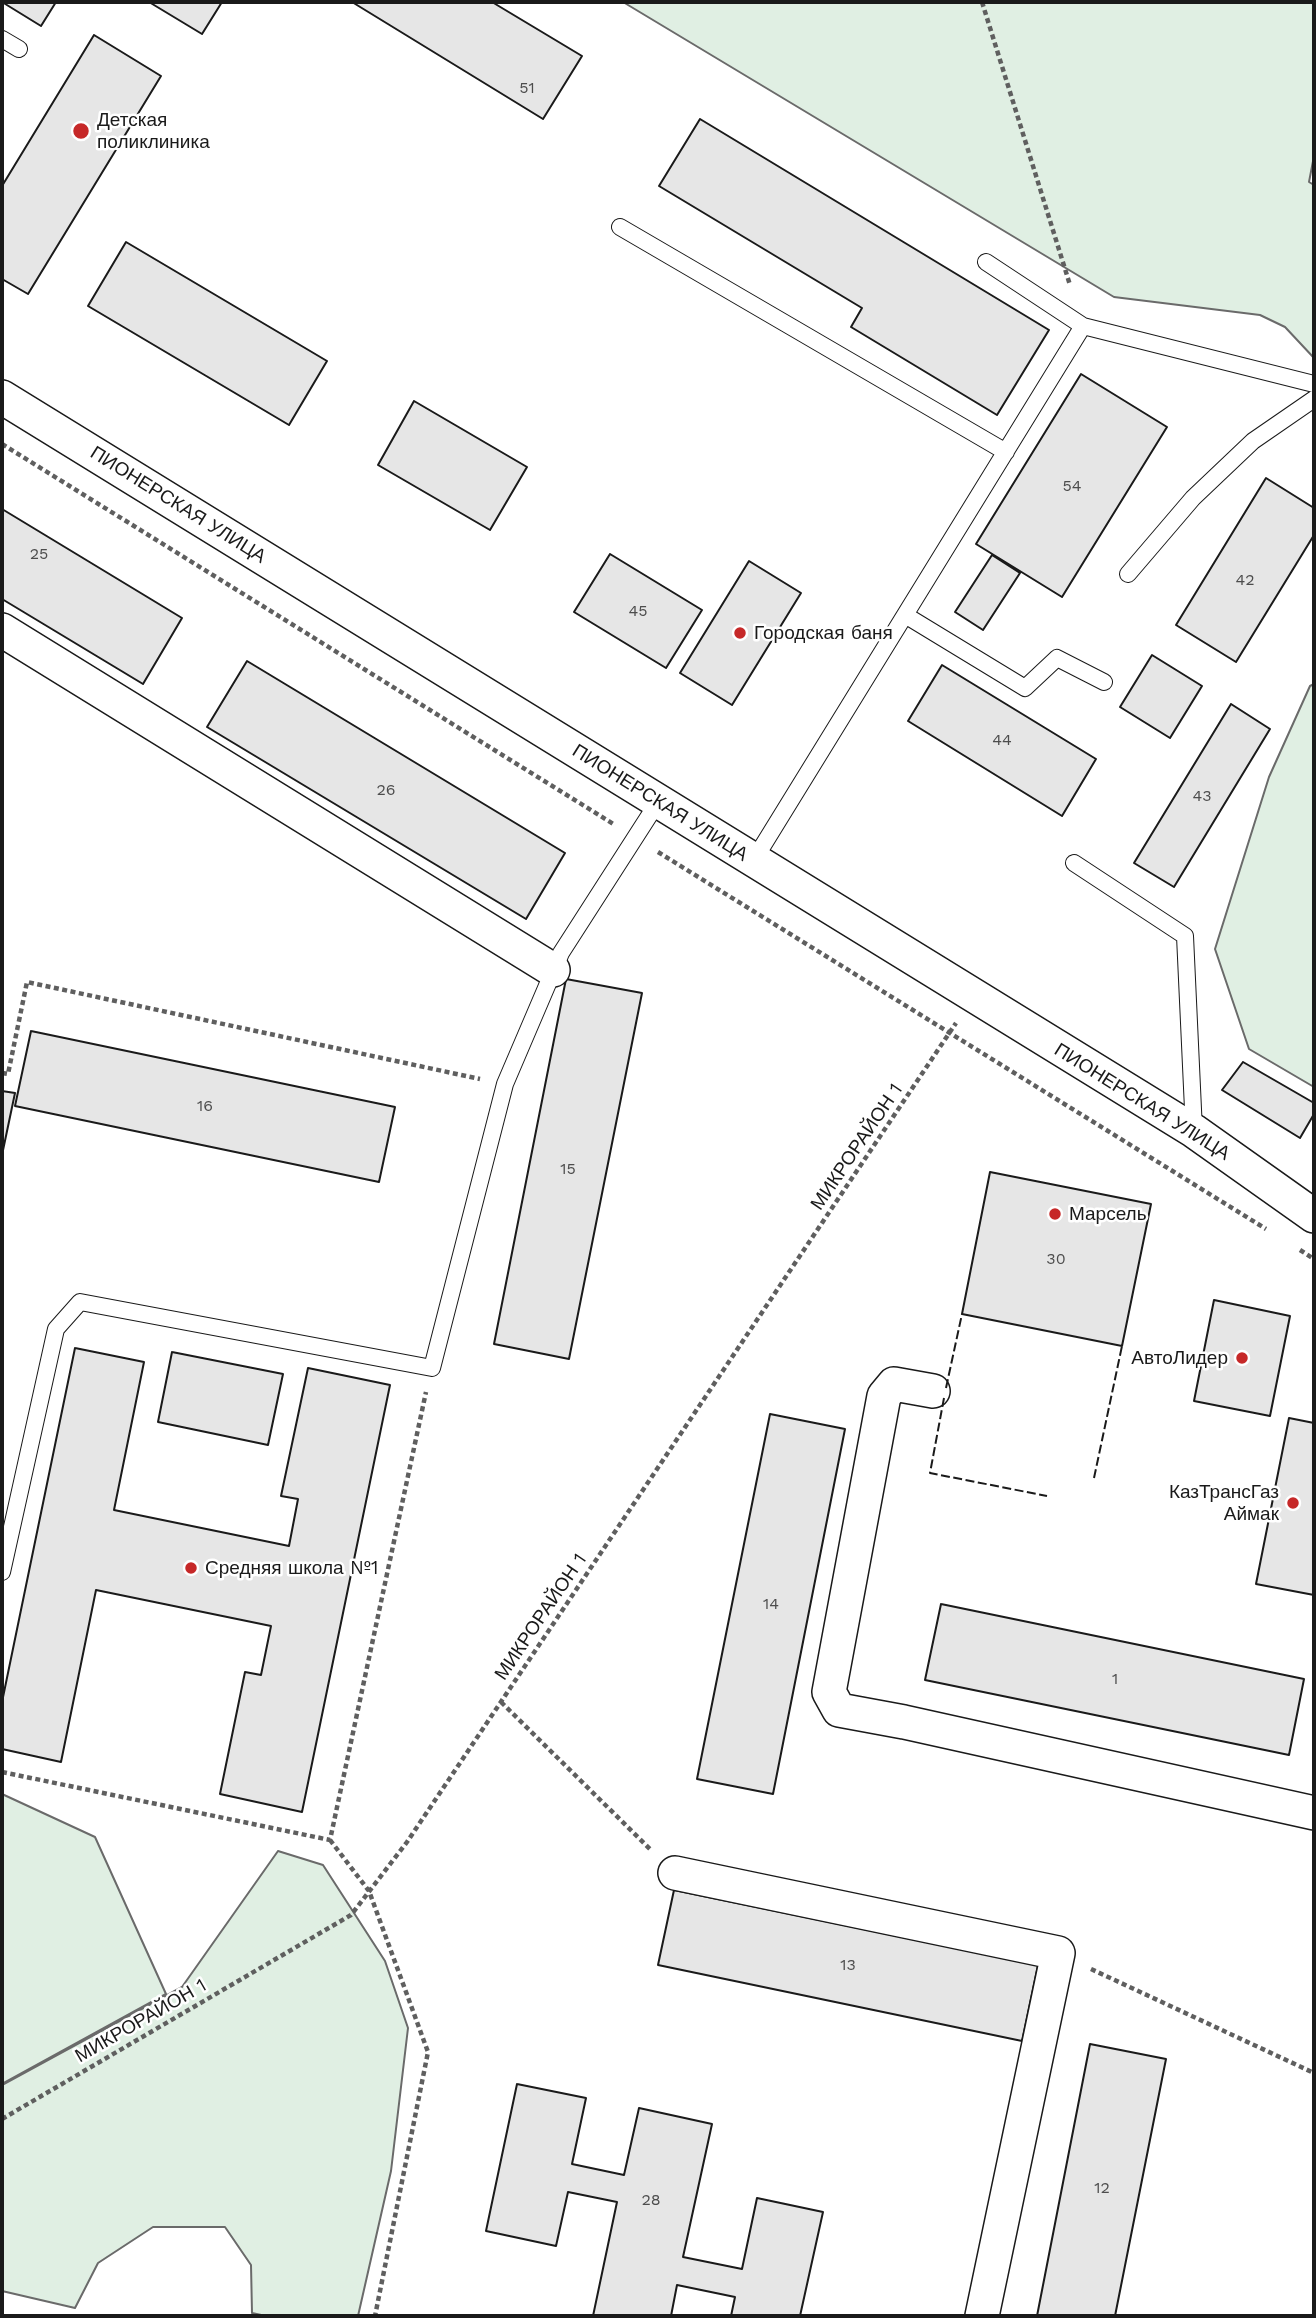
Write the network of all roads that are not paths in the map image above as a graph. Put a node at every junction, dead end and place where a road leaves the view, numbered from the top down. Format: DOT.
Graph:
graph roads {
  1 [pos="2,39"];
  2 [pos="19,50"];
  3 [pos="620,228"];
  4 [pos="986,262"];
  5 [pos="1083,326"];
  6 [pos="1314,384"];
  7 [pos="2,397"];
  8 [pos="1314,399"];
  9 [pos="1006,452"];
  10 [pos="1128,574"];
  11 [pos="905,615"];
  12 [pos="2,630"];
  13 [pos="1104,682"];
  14 [pos="659,802"];
  15 [pos="754,860"];
  16 [pos="1074,863"];
  17 [pos="553,971"];
  18 [pos="1194,1131"];
  19 [pos="1314,1216"];
  20 [pos="933,1391"];
  21 [pos="2,1572"];
  22 [pos="1314,1813"];
  23 [pos="675,1873"];
  24 [pos="982,2316"];
  1 -- 2 [label="lane"];
  3 -- 9 [label="lane"];
  4 -- 5 [label="lane"];
  5 -- 6 [label="lane"];
  5 -- 9 [label="lane"];
  7 -- 14 [label="street, ПИОНЕРСКАЯ УЛИЦА"];
  8 -- 10 [label="lane"];
  9 -- 11 [label="lane"];
  11 -- 13 [label="lane"];
  11 -- 15 [label="lane"];
  12 -- 17 [label="street"];
  14 -- 15 [label="street, ПИОНЕРСКАЯ УЛИЦА"];
  14 -- 17 [label="lane"];
  15 -- 18 [label="street, ПИОНЕРСКАЯ УЛИЦА"];
  16 -- 18 [label="lane"];
  17 -- 21 [label="lane"];
  18 -- 19 [label="street, ПИОНЕРСКАЯ УЛИЦА"];
  20 -- 22 [label="street"];
  23 -- 24 [label="street"];
}
